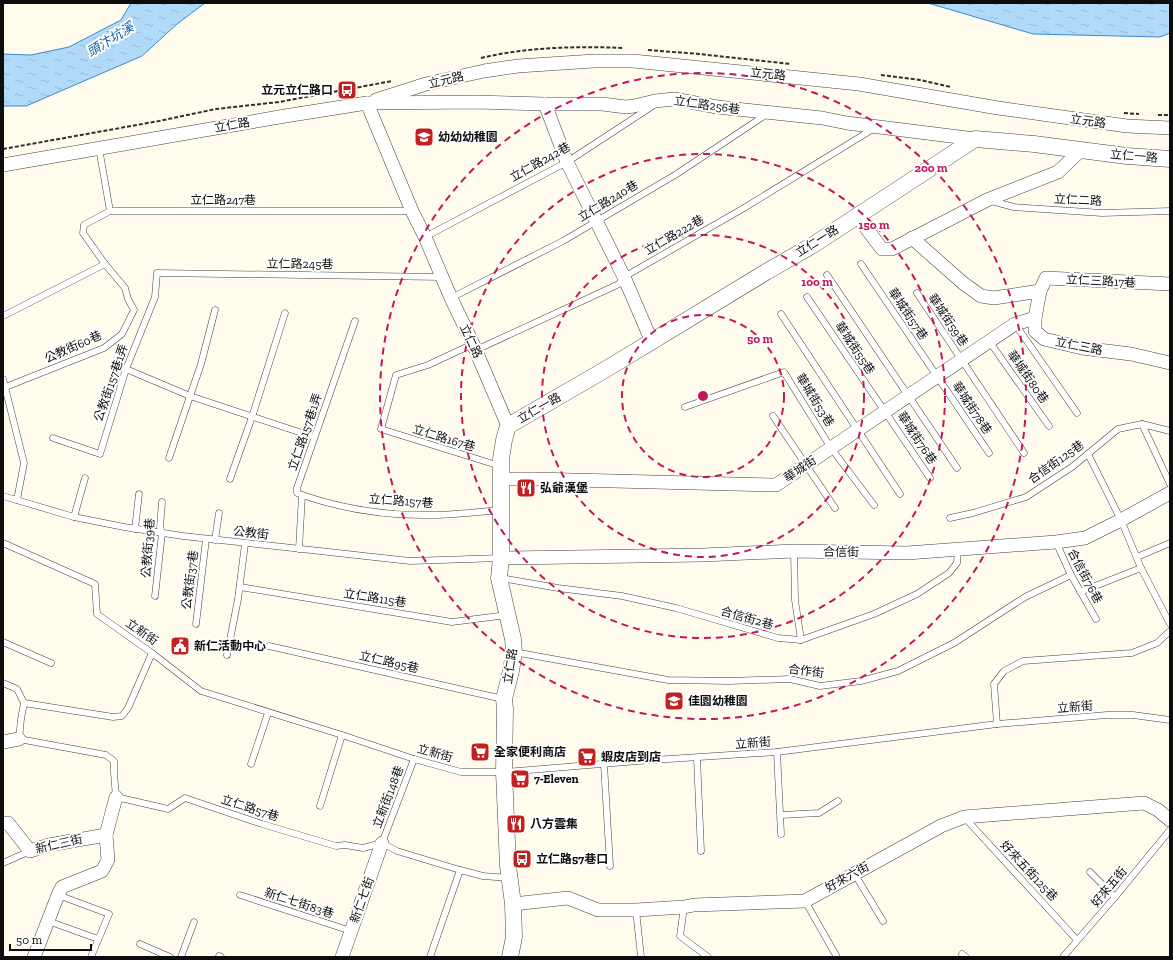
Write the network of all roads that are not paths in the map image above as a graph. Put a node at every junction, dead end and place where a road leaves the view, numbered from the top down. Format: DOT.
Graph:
graph roads {
  1 [pos="662,100"];
  2 [pos="367,103"];
  3 [pos="545,104"];
  4 [pos="769,112"];
  5 [pos="878,126"];
  6 [pos="1170,128"];
  7 [pos="975,139"];
  8 [pos="99,148"];
  9 [pos="1080,151"];
  10 [pos="1170,159"];
  11 [pos="567,162"];
  12 [pos="3,165"];
  13 [pos="987,200"];
  14 [pos="110,210"];
  15 [pos="412,211"];
  16 [pos="1170,211"];
  17 [pos="857,216"];
  18 [pos="596,221"];
  19 [pos="425,237"];
  20 [pos="912,238"];
  21 [pos="105,264"];
  22 [pos="861,264"];
  23 [pos="157,273"];
  24 [pos="827,275"];
  25 [pos="442,277"];
  26 [pos="624,277"];
  27 [pos="1170,284"];
  28 [pos="1040,291"];
  29 [pos="917,293"];
  30 [pos="807,297"];
  31 [pos="451,298"];
  32 [pos="215,310"];
  33 [pos="285,313"];
  34 [pos="781,314"];
  35 [pos="3,316"];
  36 [pos="1035,318"];
  37 [pos="355,322"];
  38 [pos="1015,324"];
  39 [pos="989,341"];
  40 [pos="652,342"];
  41 [pos="474,347"];
  42 [pos="962,360"];
  43 [pos="1170,363"];
  44 [pos="126,369"];
  45 [pos="937,376"];
  46 [pos="3,379"];
  47 [pos="4,387"];
  48 [pos="190,396"];
  49 [pos="908,396"];
  50 [pos="685,407"];
  51 [pos="885,411"];
  52 [pos="1077,413"];
  53 [pos="773,416"];
  54 [pos="252,417"];
  55 [pos="1142,424"];
  56 [pos="508,426"];
  57 [pos="1049,426"];
  58 [pos="381,429"];
  59 [pos="858,430"];
  60 [pos="1170,431"];
  61 [pos="314,437"];
  62 [pos="53,438"];
  63 [pos="831,448"];
  64 [pos="989,453"];
  65 [pos="1024,453"];
  66 [pos="1088,454"];
  67 [pos="169,458"];
  68 [pos="806,465"];
  69 [pos="957,468"];
  70 [pos="501,473"];
  71 [pos="85,478"];
  72 [pos="930,478"];
  73 [pos="230,479"];
  74 [pos="1170,484"];
  75 [pos="1170,493"];
  76 [pos="139,494"];
  77 [pos="900,494"];
  78 [pos="302,495"];
  79 [pos="3,496"];
  80 [pos="17,500"];
  81 [pos="162,502"];
  82 [pos="874,505"];
  83 [pos="835,508"];
  84 [pos="500,510"];
  85 [pos="219,513"];
  86 [pos="74,517"];
  87 [pos="950,518"];
  88 [pos="1121,520"];
  89 [pos="135,529"];
  90 [pos="162,533"];
  91 [pos="206,539"];
  92 [pos="215,540"];
  93 [pos="1056,542"];
  94 [pos="3,543"];
  95 [pos="1170,543"];
  96 [pos="245,544"];
  97 [pos="958,548"];
  98 [pos="299,549"];
  99 [pos="794,552"];
  100 [pos="1137,557"];
  101 [pos="501,558"];
  102 [pos="1142,568"];
  103 [pos="1071,575"];
  104 [pos="499,578"];
  105 [pos="240,587"];
  106 [pos="1080,592"];
  107 [pos="155,596"];
  108 [pos="508,615"];
  109 [pos="1096,619"];
  110 [pos="196,624"];
  111 [pos="1170,624"];
  112 [pos="1170,631"];
  113 [pos="801,640"];
  114 [pos="3,642"];
  115 [pos="269,646"];
  116 [pos="514,652"];
  117 [pos="152,653"];
  118 [pos="227,655"];
  119 [pos="51,663"];
  120 [pos="3,683"];
  121 [pos="504,699"];
  122 [pos="24,703"];
  123 [pos="268,712"];
  124 [pos="1170,720"];
  125 [pos="997,724"];
  126 [pos="342,734"];
  127 [pos="19,739"];
  128 [pos="3,742"];
  129 [pos="778,752"];
  130 [pos="697,758"];
  131 [pos="414,759"];
  132 [pos="251,764"];
  133 [pos="604,764"];
  134 [pos="504,772"];
  135 [pos="116,797"];
  136 [pos="838,801"];
  137 [pos="320,806"];
  138 [pos="781,815"];
  139 [pos="964,817"];
  140 [pos="1170,820"];
  141 [pos="3,823"];
  142 [pos="1170,830"];
  143 [pos="782,834"];
  144 [pos="106,835"];
  145 [pos="382,843"];
  146 [pos="30,851"];
  147 [pos="700,851"];
  148 [pos="3,863"];
  149 [pos="610,866"];
  150 [pos="460,870"];
  151 [pos="1090,872"];
  152 [pos="854,873"];
  153 [pos="510,878"];
  154 [pos="58,895"];
  155 [pos="240,895"];
  156 [pos="1115,897"];
  157 [pos="805,901"];
  158 [pos="513,904"];
  159 [pos="684,907"];
  160 [pos="636,910"];
  161 [pos="48,921"];
  162 [pos="883,921"];
  163 [pos="194,922"];
  164 [pos="351,931"];
  165 [pos="98,939"];
  166 [pos="1077,940"];
  167 [pos="140,944"];
  168 [pos="34,957"];
  169 [pos="91,957"];
  170 [pos="170,957"];
  171 [pos="181,957"];
  172 [pos="342,957"];
  173 [pos="430,957"];
  174 [pos="510,957"];
  175 [pos="641,957"];
  176 [pos="708,957"];
  177 [pos="837,957"];
  178 [pos="1063,957"];
  1 -- 3 [label="street, 立仁路256巷"];
  1 -- 4 [label="street, 立仁路256巷"];
  1 -- 11 [label="lane, 立仁路242巷"];
  2 -- 3 [label="street, 立仁路256巷"];
  2 -- 6 [label="street, 立元路"];
  2 -- 8 [label="street, 立仁路"];
  2 -- 15 [label="street, 立仁路"];
  3 -- 11 [label="street"];
  4 -- 5 [label="street, 立仁路256巷"];
  4 -- 18 [label="lane, 立仁路240巷"];
  5 -- 7 [label="street, 立仁路256巷"];
  5 -- 26 [label="lane, 立仁路222巷"];
  7 -- 9 [label="street, 立仁一路"];
  7 -- 17 [label="street, 立仁一路"];
  8 -- 12 [label="street, 立仁路"];
  8 -- 14 [label="lane"];
  9 -- 10 [label="street, 立仁一路"];
  9 -- 13 [label="street"];
  11 -- 18 [label="street"];
  11 -- 19 [label="lane, 立仁路242巷"];
  13 -- 16 [label="lane, 立仁二路"];
  13 -- 20 [label="street"];
  14 -- 15 [label="lane, 立仁路247巷"];
  14 -- 21 [label="lane"];
  15 -- 19 [label="street, 立仁路"];
  17 -- 20 [label="street"];
  17 -- 40 [label="street, 立仁一路"];
  18 -- 26 [label="street"];
  18 -- 31 [label="lane, 立仁路240巷"];
  19 -- 25 [label="street, 立仁路"];
  20 -- 28 [label="street"];
  21 -- 35 [label="lane"];
  21 -- 47 [label="lane, 公教街60巷"];
  22 -- 45 [label="lane, 華城街57巷"];
  23 -- 25 [label="lane, 立仁路245巷"];
  23 -- 44 [label="lane, 公教街157巷1弄"];
  24 -- 49 [label="lane"];
  25 -- 31 [label="street, 立仁路"];
  26 -- 40 [label="street"];
  26 -- 41 [label="lane, 立仁路222巷"];
  27 -- 28 [label="street, 立仁三路17巷"];
  28 -- 36 [label="street, 立仁三路"];
  29 -- 42 [label="lane, 華城街59巷"];
  30 -- 51 [label="lane, 華城街55巷"];
  31 -- 41 [label="street, 立仁路"];
  32 -- 48 [label="lane"];
  33 -- 54 [label="lane"];
  34 -- 59 [label="lane"];
  36 -- 38 [label="street, 華城街"];
  36 -- 43 [label="street, 立仁三路"];
  37 -- 61 [label="lane, 立仁路157巷1弄"];
  38 -- 39 [label="street, 華城街"];
  38 -- 52 [label="lane"];
  39 -- 42 [label="street, 華城街"];
  39 -- 57 [label="lane, 華城街80巷"];
  40 -- 56 [label="street, 立仁一路"];
  41 -- 56 [label="street, 立仁路"];
  41 -- 58 [label="lane, 立仁路222巷"];
  42 -- 45 [label="street, 華城街"];
  42 -- 65 [label="lane, 華城街59巷"];
  44 -- 48 [label="lane"];
  44 -- 62 [label="lane, 公教街157巷1弄"];
  45 -- 49 [label="street, 華城街"];
  45 -- 64 [label="lane, 華城街78巷"];
  46 -- 47 [label="lane"];
  47 -- 80 [label="lane"];
  48 -- 54 [label="lane"];
  48 -- 67 [label="lane"];
  49 -- 51 [label="street, 華城街"];
  49 -- 69 [label="lane"];
  50 -- 63 [label="lane, 華城街53巷"];
  51 -- 59 [label="street, 華城街"];
  51 -- 72 [label="lane, 華城街76巷"];
  53 -- 68 [label="lane"];
  54 -- 61 [label="lane"];
  54 -- 73 [label="lane"];
  55 -- 60 [label="lane, 合信街125巷"];
  55 -- 66 [label="lane, 合信街125巷"];
  55 -- 74 [label="lane"];
  56 -- 70 [label="street, 立仁路"];
  58 -- 70 [label="lane, 立仁路167巷"];
  59 -- 63 [label="street, 華城街"];
  59 -- 77 [label="lane"];
  61 -- 78 [label="lane, 立仁路157巷1弄"];
  63 -- 68 [label="street, 華城街"];
  63 -- 82 [label="lane"];
  66 -- 87 [label="lane, 合信街125巷"];
  66 -- 88 [label="lane"];
  68 -- 70 [label="street, 華城街"];
  68 -- 83 [label="lane"];
  70 -- 84 [label="street, 立仁路"];
  71 -- 86 [label="lane"];
  75 -- 88 [label="street, 合信街"];
  76 -- 89 [label="lane"];
  78 -- 84 [label="lane, 立仁路157巷"];
  78 -- 98 [label="lane, 立仁路157巷1弄"];
  79 -- 80 [label="lane, 公教街"];
  80 -- 86 [label="lane, 公教街"];
  81 -- 90 [label="lane, 公教街39巷"];
  84 -- 101 [label="street, 立仁路"];
  85 -- 92 [label="lane"];
  86 -- 89 [label="lane, 公教街"];
  88 -- 93 [label="street, 合信街"];
  88 -- 100 [label="lane"];
  89 -- 90 [label="lane, 公教街"];
  90 -- 91 [label="lane, 公教街"];
  90 -- 107 [label="lane, 公教街39巷"];
  91 -- 92 [label="lane, 公教街"];
  91 -- 110 [label="lane, 公教街37巷"];
  92 -- 96 [label="lane, 公教街"];
  93 -- 97 [label="street, 合信街"];
  93 -- 103 [label="lane, 合信街76巷"];
  94 -- 117 [label="lane, 立新街"];
  95 -- 100 [label="lane"];
  96 -- 98 [label="lane, 公教街"];
  96 -- 105 [label="lane"];
  97 -- 99 [label="street, 合信街"];
  97 -- 113 [label="lane, 合信街2巷"];
  98 -- 101 [label="lane, 公教街"];
  99 -- 101 [label="street, 合信街"];
  99 -- 113 [label="lane"];
  100 -- 102 [label="lane"];
  101 -- 104 [label="street, 立仁路"];
  102 -- 106 [label="lane"];
  102 -- 111 [label="lane"];
  103 -- 106 [label="lane, 合信街76巷"];
  103 -- 116 [label="lane, 合作街"];
  104 -- 108 [label="street, 立仁路"];
  104 -- 113 [label="lane, 合信街2巷"];
  105 -- 108 [label="lane, 立仁路115巷"];
  105 -- 118 [label="lane"];
  106 -- 109 [label="lane, 合信街76巷"];
  108 -- 116 [label="street, 立仁路"];
  112 -- 125 [label="lane"];
  114 -- 119 [label="lane"];
  115 -- 121 [label="lane, 立仁路95巷"];
  116 -- 121 [label="street, 立仁路"];
  117 -- 122 [label="lane"];
  117 -- 123 [label="lane, 立新街"];
  120 -- 122 [label="lane"];
  121 -- 134 [label="street, 立仁路"];
  122 -- 127 [label="lane"];
  123 -- 126 [label="lane, 立新街"];
  123 -- 132 [label="lane"];
  124 -- 125 [label="lane, 立新街"];
  125 -- 129 [label="lane, 立新街"];
  126 -- 131 [label="lane, 立新街"];
  126 -- 137 [label="lane"];
  127 -- 128 [label="street"];
  127 -- 135 [label="lane"];
  129 -- 130 [label="lane, 立新街"];
  129 -- 138 [label="lane"];
  130 -- 133 [label="lane, 立新街"];
  130 -- 147 [label="lane"];
  131 -- 134 [label="lane, 立新街"];
  131 -- 145 [label="lane, 立新街148巷"];
  133 -- 134 [label="lane, 立新街"];
  133 -- 149 [label="lane"];
  134 -- 153 [label="street, 立仁路"];
  135 -- 144 [label="street"];
  135 -- 145 [label="lane, 立仁路57巷"];
  136 -- 138 [label="lane"];
  138 -- 143 [label="lane"];
  139 -- 140 [label="street, 好來六街"];
  139 -- 152 [label="street, 好來六街"];
  139 -- 166 [label="lane, 好來五街125巷"];
  141 -- 146 [label="street, 新仁三街"];
  142 -- 156 [label="lane, 好來五街"];
  144 -- 146 [label="street, 新仁三街"];
  144 -- 154 [label="street"];
  145 -- 150 [label="lane"];
  145 -- 164 [label="street, 新仁七街"];
  146 -- 148 [label="lane"];
  150 -- 153 [label="lane"];
  150 -- 173 [label="lane"];
  151 -- 156 [label="lane"];
  152 -- 157 [label="street, 好來六街"];
  152 -- 162 [label="lane"];
  153 -- 158 [label="street, 立仁路"];
  154 -- 161 [label="street"];
  154 -- 165 [label="lane"];
  155 -- 164 [label="lane, 新仁七街83巷"];
  156 -- 166 [label="lane, 好來五街"];
  157 -- 159 [label="street, 好來六街"];
  157 -- 177 [label="lane"];
  158 -- 160 [label="street, 好來六街"];
  158 -- 174 [label="street, 立仁路"];
  159 -- 160 [label="street, 好來六街"];
  159 -- 176 [label="lane"];
  160 -- 175 [label="lane"];
  161 -- 165 [label="lane"];
  161 -- 168 [label="street"];
  163 -- 171 [label="lane"];
  164 -- 172 [label="street, 新仁七街"];
  165 -- 169 [label="lane"];
  166 -- 178 [label="lane, 好來五街"];
  167 -- 170 [label="lane"];
}
